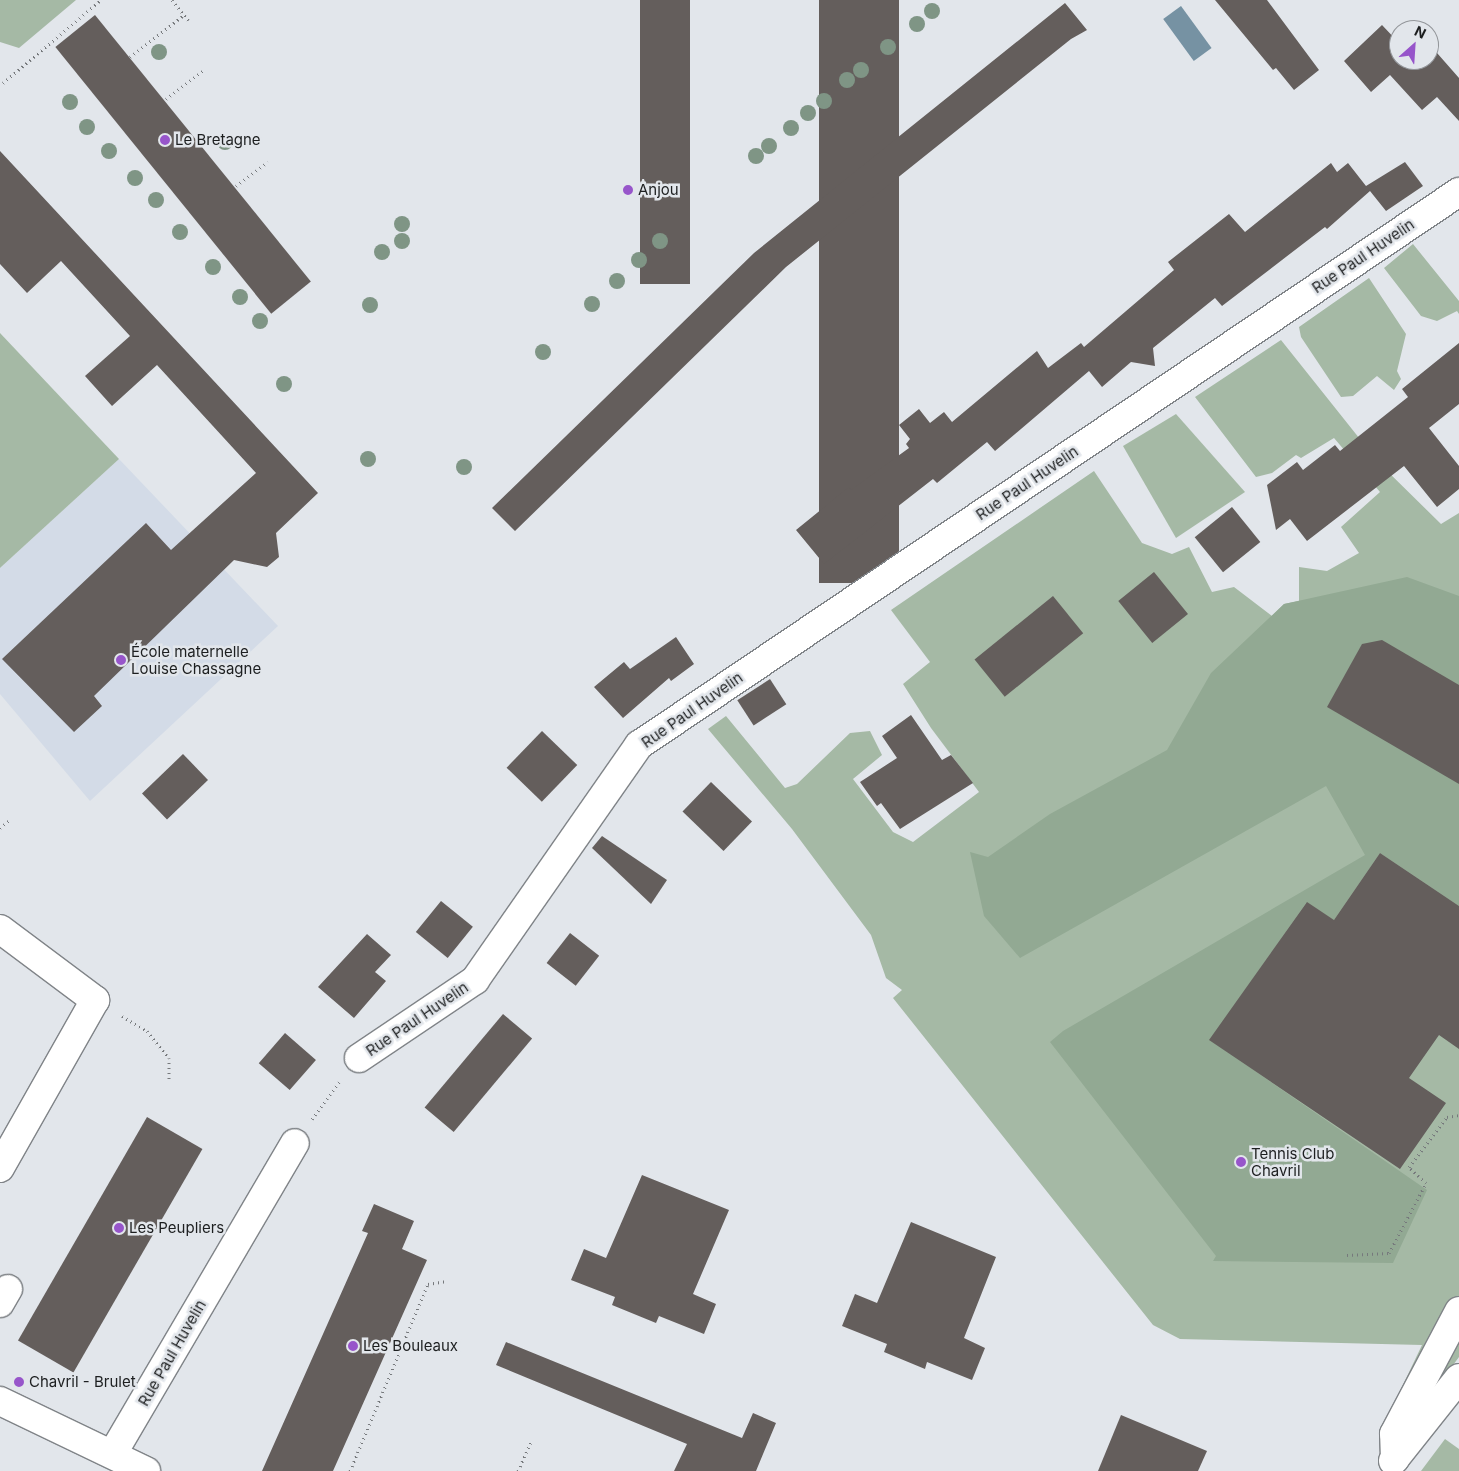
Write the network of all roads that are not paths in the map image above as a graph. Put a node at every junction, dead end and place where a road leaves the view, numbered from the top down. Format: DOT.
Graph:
graph roads {
  1 [pos="1459,192"];
  2 [pos="0,929"];
  3 [pos="359,1058"];
  4 [pos="295,1142"];
  5 [pos="0,1168"];
  6 [pos="1459,1311"];
  7 [pos="1459,1378"];
  8 [pos="0,1401"];
  9 [pos="113,1453"];
  10 [pos="1390,1465"];
  11 [pos="146,1471"];
  1 -- 3 [label="street, Rue Paul Huvelin"];
  2 -- 5 [label="street"];
  4 -- 9 [label="street, Rue Paul Huvelin"];
  6 -- 10 [label="street"];
  7 -- 10 [label="street"];
  8 -- 9 [label="street"];
  9 -- 11 [label="street"];
}
